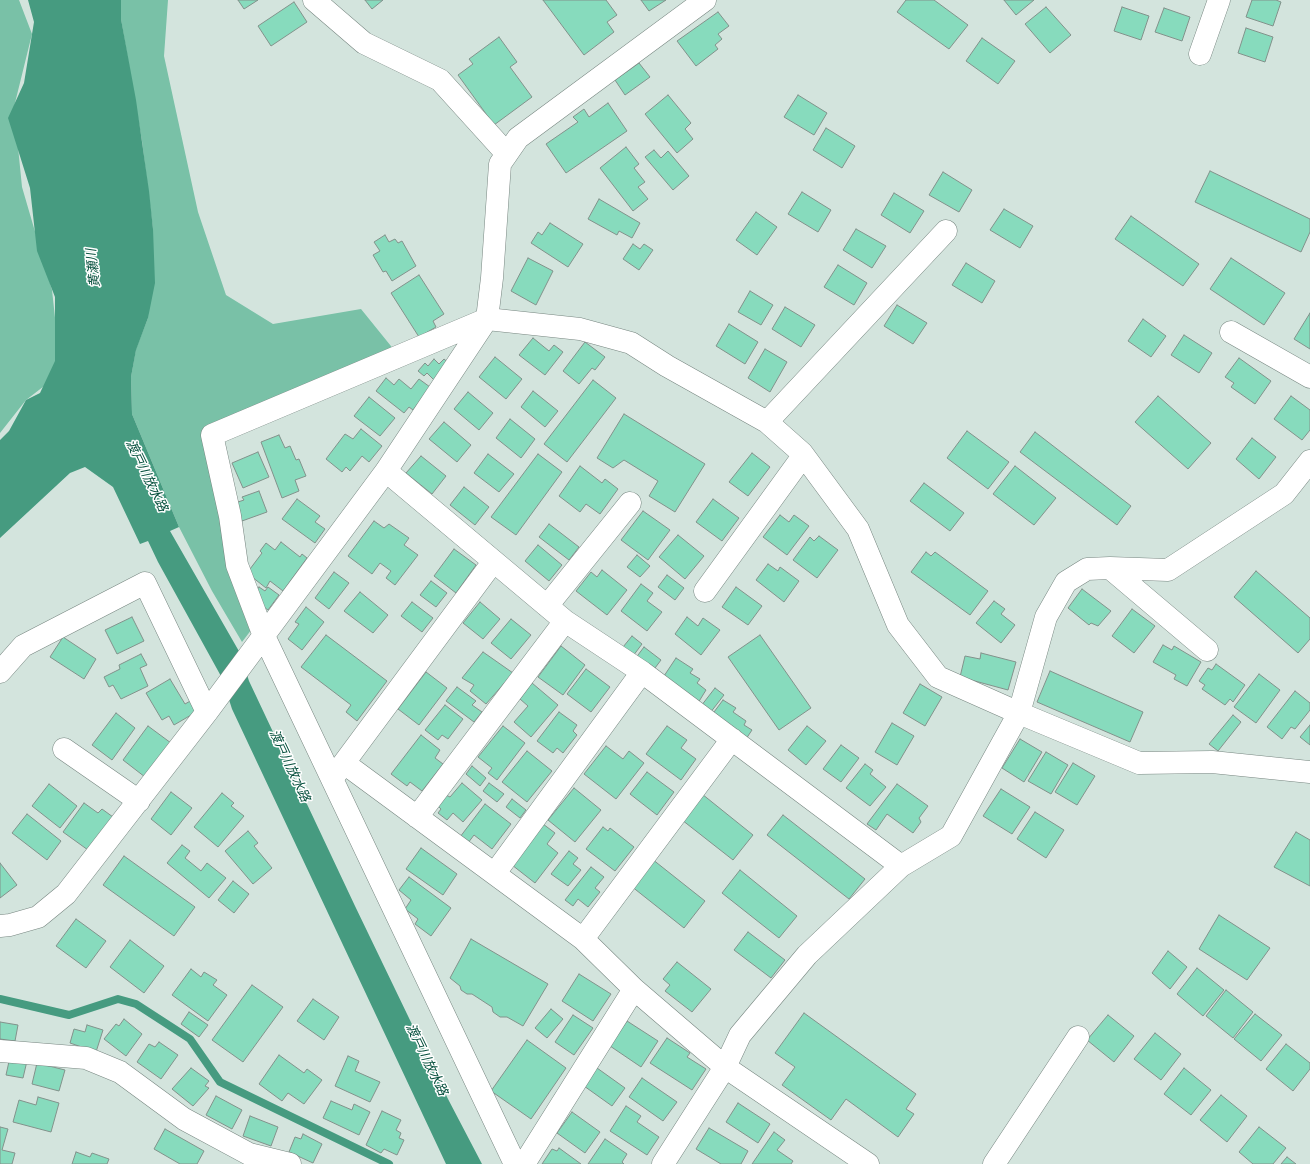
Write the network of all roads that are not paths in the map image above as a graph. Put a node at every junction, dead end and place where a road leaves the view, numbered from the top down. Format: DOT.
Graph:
graph roads {
  1 [pos="314,0"];
  2 [pos="705,0"];
  3 [pos="1219,0"];
  4 [pos="1200,54"];
  5 [pos="507,154"];
  6 [pos="946,231"];
  7 [pos="487,319"];
  8 [pos="1231,332"];
  9 [pos="1310,377"];
  10 [pos="767,422"];
  11 [pos="803,456"];
  12 [pos="1310,461"];
  13 [pos="386,471"];
  14 [pos="630,503"];
  15 [pos="493,562"];
  16 [pos="1110,568"];
  17 [pos="705,591"];
  18 [pos="547,606"];
  19 [pos="564,621"];
  20 [pos="264,636"];
  21 [pos="1207,650"];
  22 [pos="0,672"];
  23 [pos="642,672"];
  24 [pos="208,712"];
  25 [pos="1019,713"];
  26 [pos="732,739"];
  27 [pos="64,749"];
  28 [pos="338,771"];
  29 [pos="1310,772"];
  30 [pos="139,801"];
  31 [pos="416,817"];
  32 [pos="901,866"];
  33 [pos="495,873"];
  34 [pos="0,926"];
  35 [pos="583,939"];
  36 [pos="634,989"];
  37 [pos="1078,1037"];
  38 [pos="0,1051"];
  39 [pos="725,1067"];
  40 [pos="245,1159"];
  41 [pos="290,1164"];
  42 [pos="515,1164"];
  43 [pos="524,1164"];
  44 [pos="663,1164"];
  45 [pos="868,1164"];
  46 [pos="994,1164"];
  1 -- 5 [label="street"];
  2 -- 5 [label="street"];
  3 -- 4 [label="street"];
  5 -- 7 [label="street"];
  6 -- 10 [label="street"];
  7 -- 10 [label="street"];
  7 -- 13 [label="street"];
  7 -- 20 [label="street"];
  8 -- 9 [label="street"];
  10 -- 11 [label="street"];
  11 -- 17 [label="street"];
  11 -- 25 [label="street"];
  12 -- 16 [label="street"];
  13 -- 15 [label="street"];
  13 -- 20 [label="street"];
  14 -- 18 [label="street"];
  15 -- 18 [label="street"];
  15 -- 28 [label="street"];
  16 -- 21 [label="street"];
  16 -- 25 [label="street"];
  18 -- 19 [label="street"];
  19 -- 23 [label="street"];
  19 -- 31 [label="street"];
  20 -- 24 [label="street"];
  20 -- 28 [label="street"];
  22 -- 24 [label="street"];
  23 -- 26 [label="street"];
  23 -- 33 [label="street"];
  24 -- 30 [label="street"];
  25 -- 29 [label="street"];
  25 -- 32 [label="street"];
  26 -- 32 [label="street"];
  26 -- 35 [label="street"];
  27 -- 30 [label="street"];
  28 -- 31 [label="street"];
  28 -- 42 [label="street"];
  30 -- 34 [label="street"];
  31 -- 33 [label="street"];
  32 -- 39 [label="street"];
  33 -- 35 [label="street"];
  35 -- 36 [label="street"];
  36 -- 39 [label="street"];
  36 -- 43 [label="street"];
  37 -- 46 [label="street"];
  38 -- 40 [label="street"];
  39 -- 44 [label="street"];
  39 -- 45 [label="street"];
  40 -- 41 [label="street"];
}
